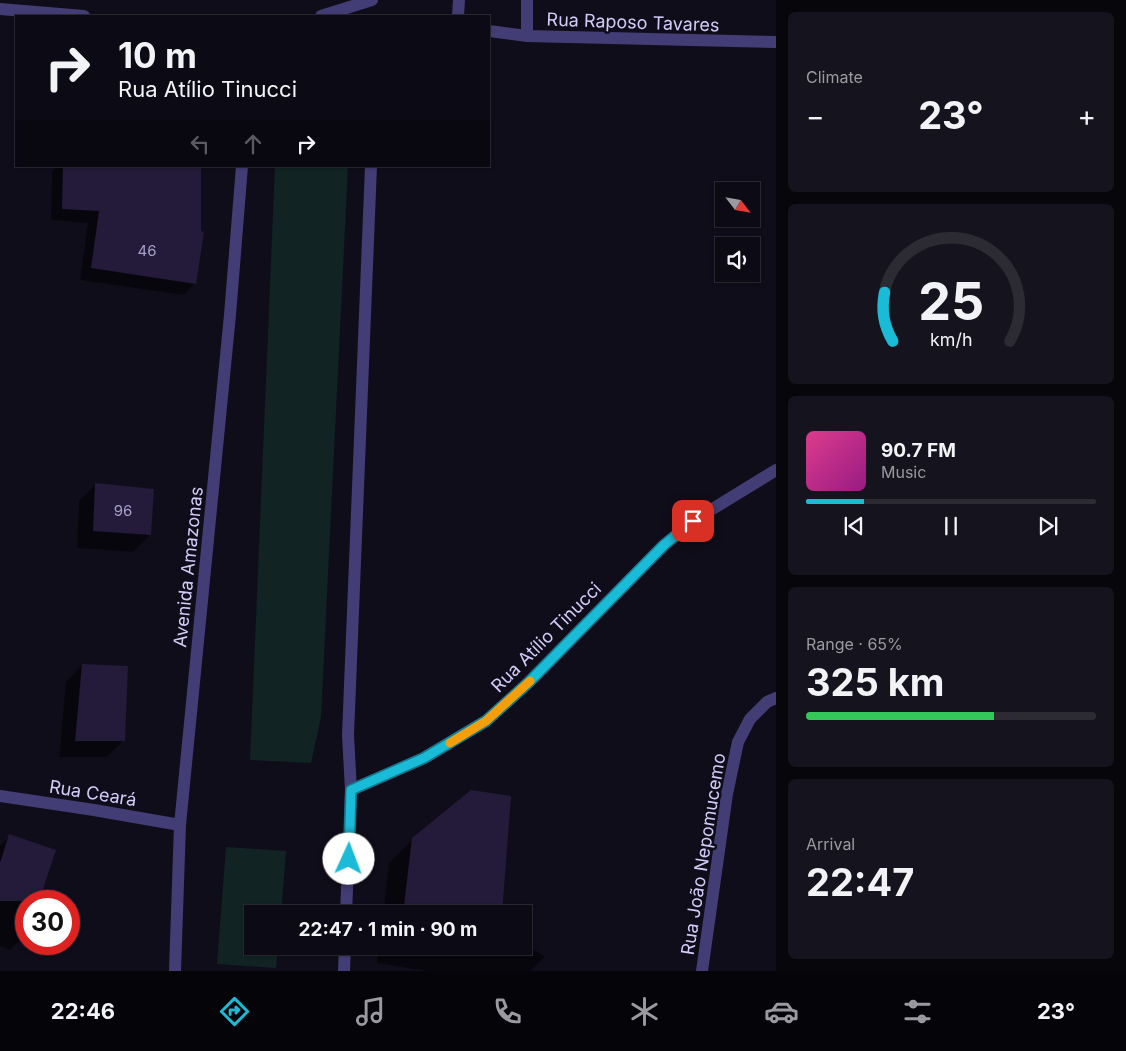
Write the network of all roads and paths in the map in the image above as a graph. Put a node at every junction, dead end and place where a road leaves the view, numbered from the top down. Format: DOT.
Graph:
graph roads {
  1 [pos="372,0"];
  2 [pos="459,0"];
  3 [pos="527,0"];
  4 [pos="0,9"];
  5 [pos="72,15"];
  6 [pos="325,15"];
  7 [pos="458,15"];
  8 [pos="490,31"];
  9 [pos="527,36"];
  10 [pos="776,42"];
  11 [pos="242,167"];
  12 [pos="371,167"];
  13 [pos="776,470"];
  14 [pos="776,698"];
  15 [pos="351,790"];
  16 [pos="0,796"];
  17 [pos="180,826"];
  18 [pos="346,905"];
  19 [pos="345,955"];
  20 [pos="175,971"];
  21 [pos="344,971"];
  22 [pos="702,971"];
  1 -- 6 [label="street"];
  2 -- 7 [label="street"];
  3 -- 9 [label="street"];
  4 -- 5 [label="street"];
  8 -- 9 [label="street, Rua Raposo Tavares"];
  9 -- 10 [label="street, Rua Raposo Tavares"];
  11 -- 17 [label="street, Avenida Amazonas"];
  12 -- 15 [label="street"];
  13 -- 15 [label="street, Rua Atílio Tinucci"];
  14 -- 22 [label="street, Rua João Nepomucemo"];
  15 -- 18 [label="street"];
  16 -- 17 [label="street, Rua Ceará"];
  17 -- 20 [label="street, Avenida Amazonas"];
  19 -- 21 [label="street"];
}
